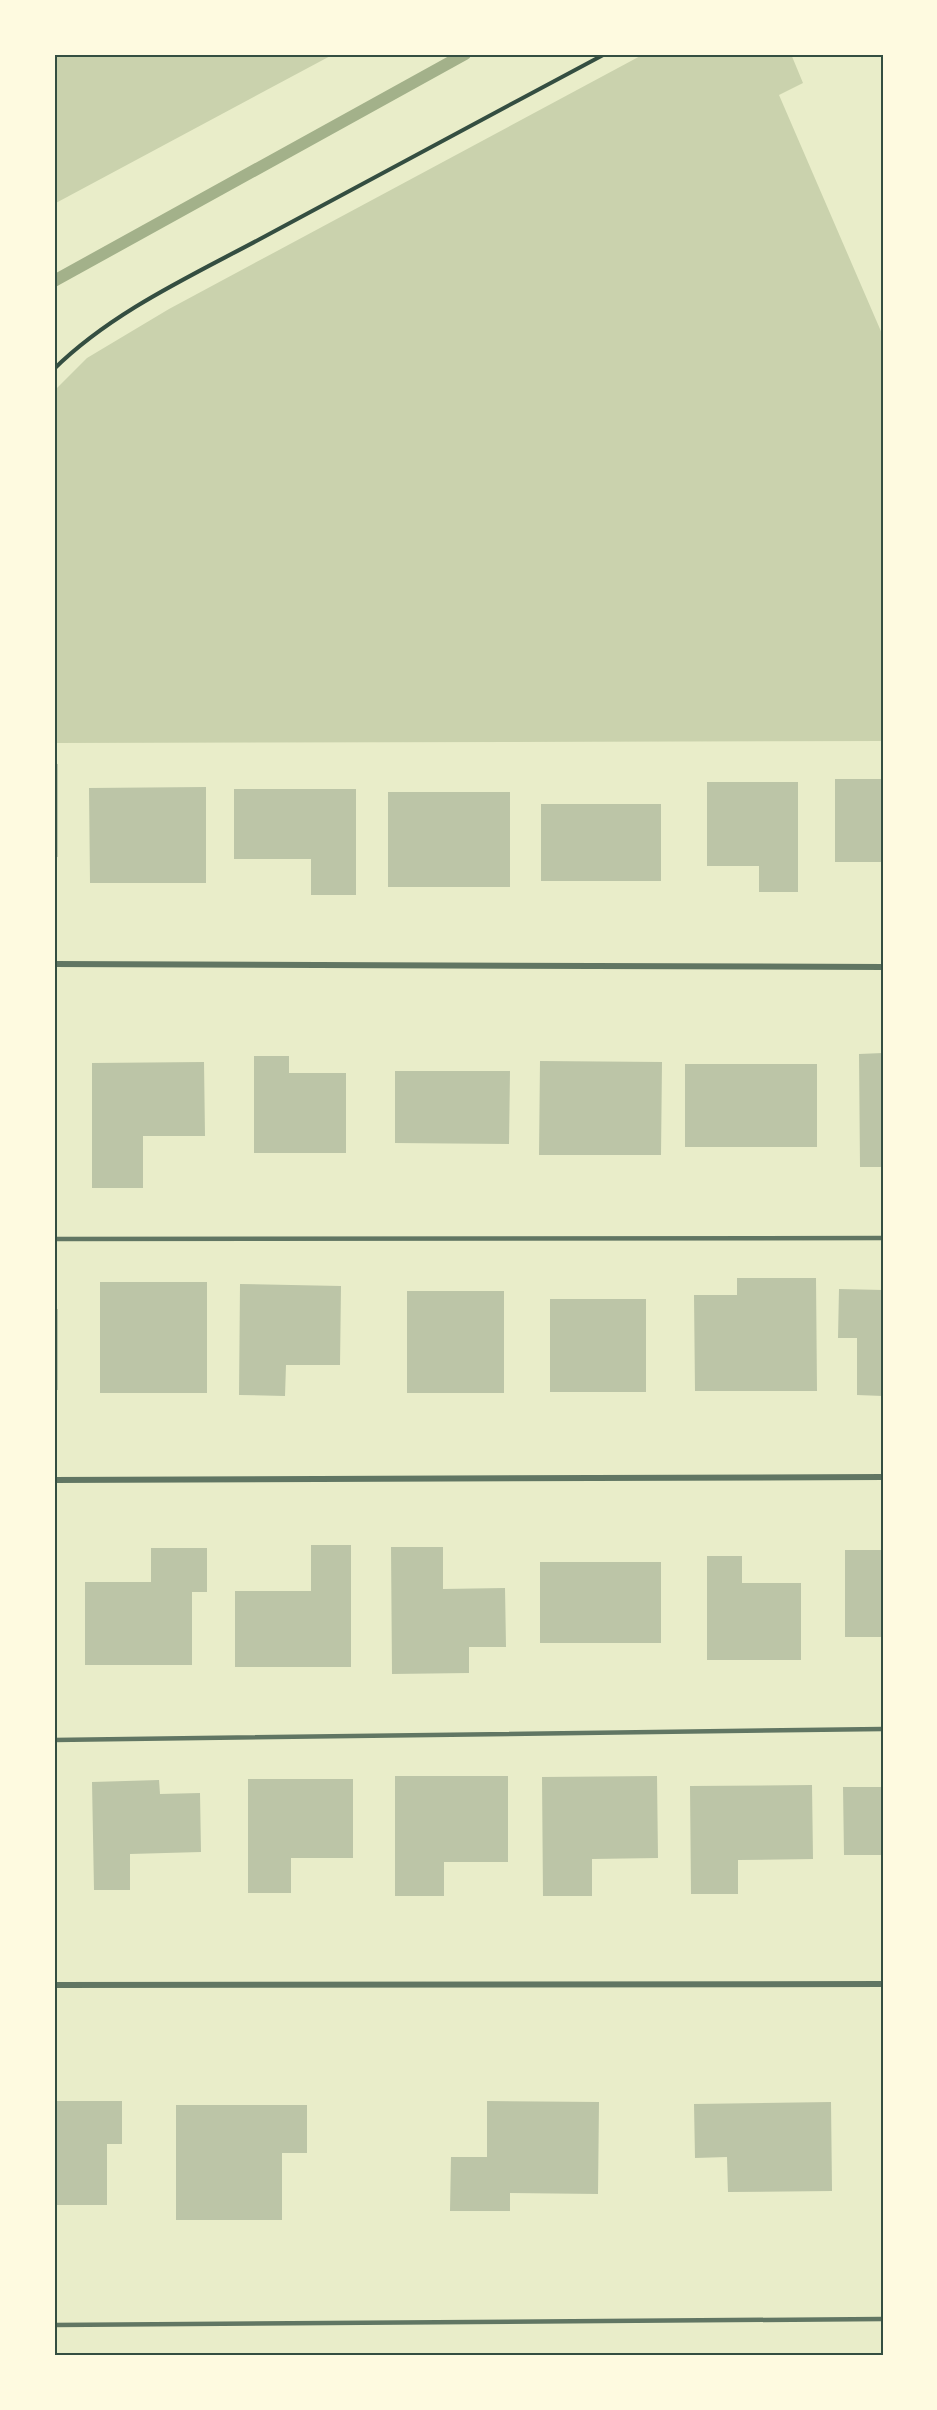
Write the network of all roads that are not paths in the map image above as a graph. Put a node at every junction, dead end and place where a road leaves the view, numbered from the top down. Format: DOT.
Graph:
graph roads {
  1 [pos="54,964"];
  2 [pos="883,967"];
  3 [pos="883,1238"];
  4 [pos="54,1239"];
  5 [pos="883,1477"];
  6 [pos="54,1480"];
  7 [pos="883,1729"];
  8 [pos="54,1740"];
  9 [pos="883,1984"];
  10 [pos="54,1985"];
  11 [pos="883,2319"];
  12 [pos="54,2325"];
  1 -- 2 [label="street"];
  3 -- 4 [label="lane"];
  5 -- 6 [label="street"];
  7 -- 8 [label="lane"];
  9 -- 10 [label="street"];
  11 -- 12 [label="lane"];
}
